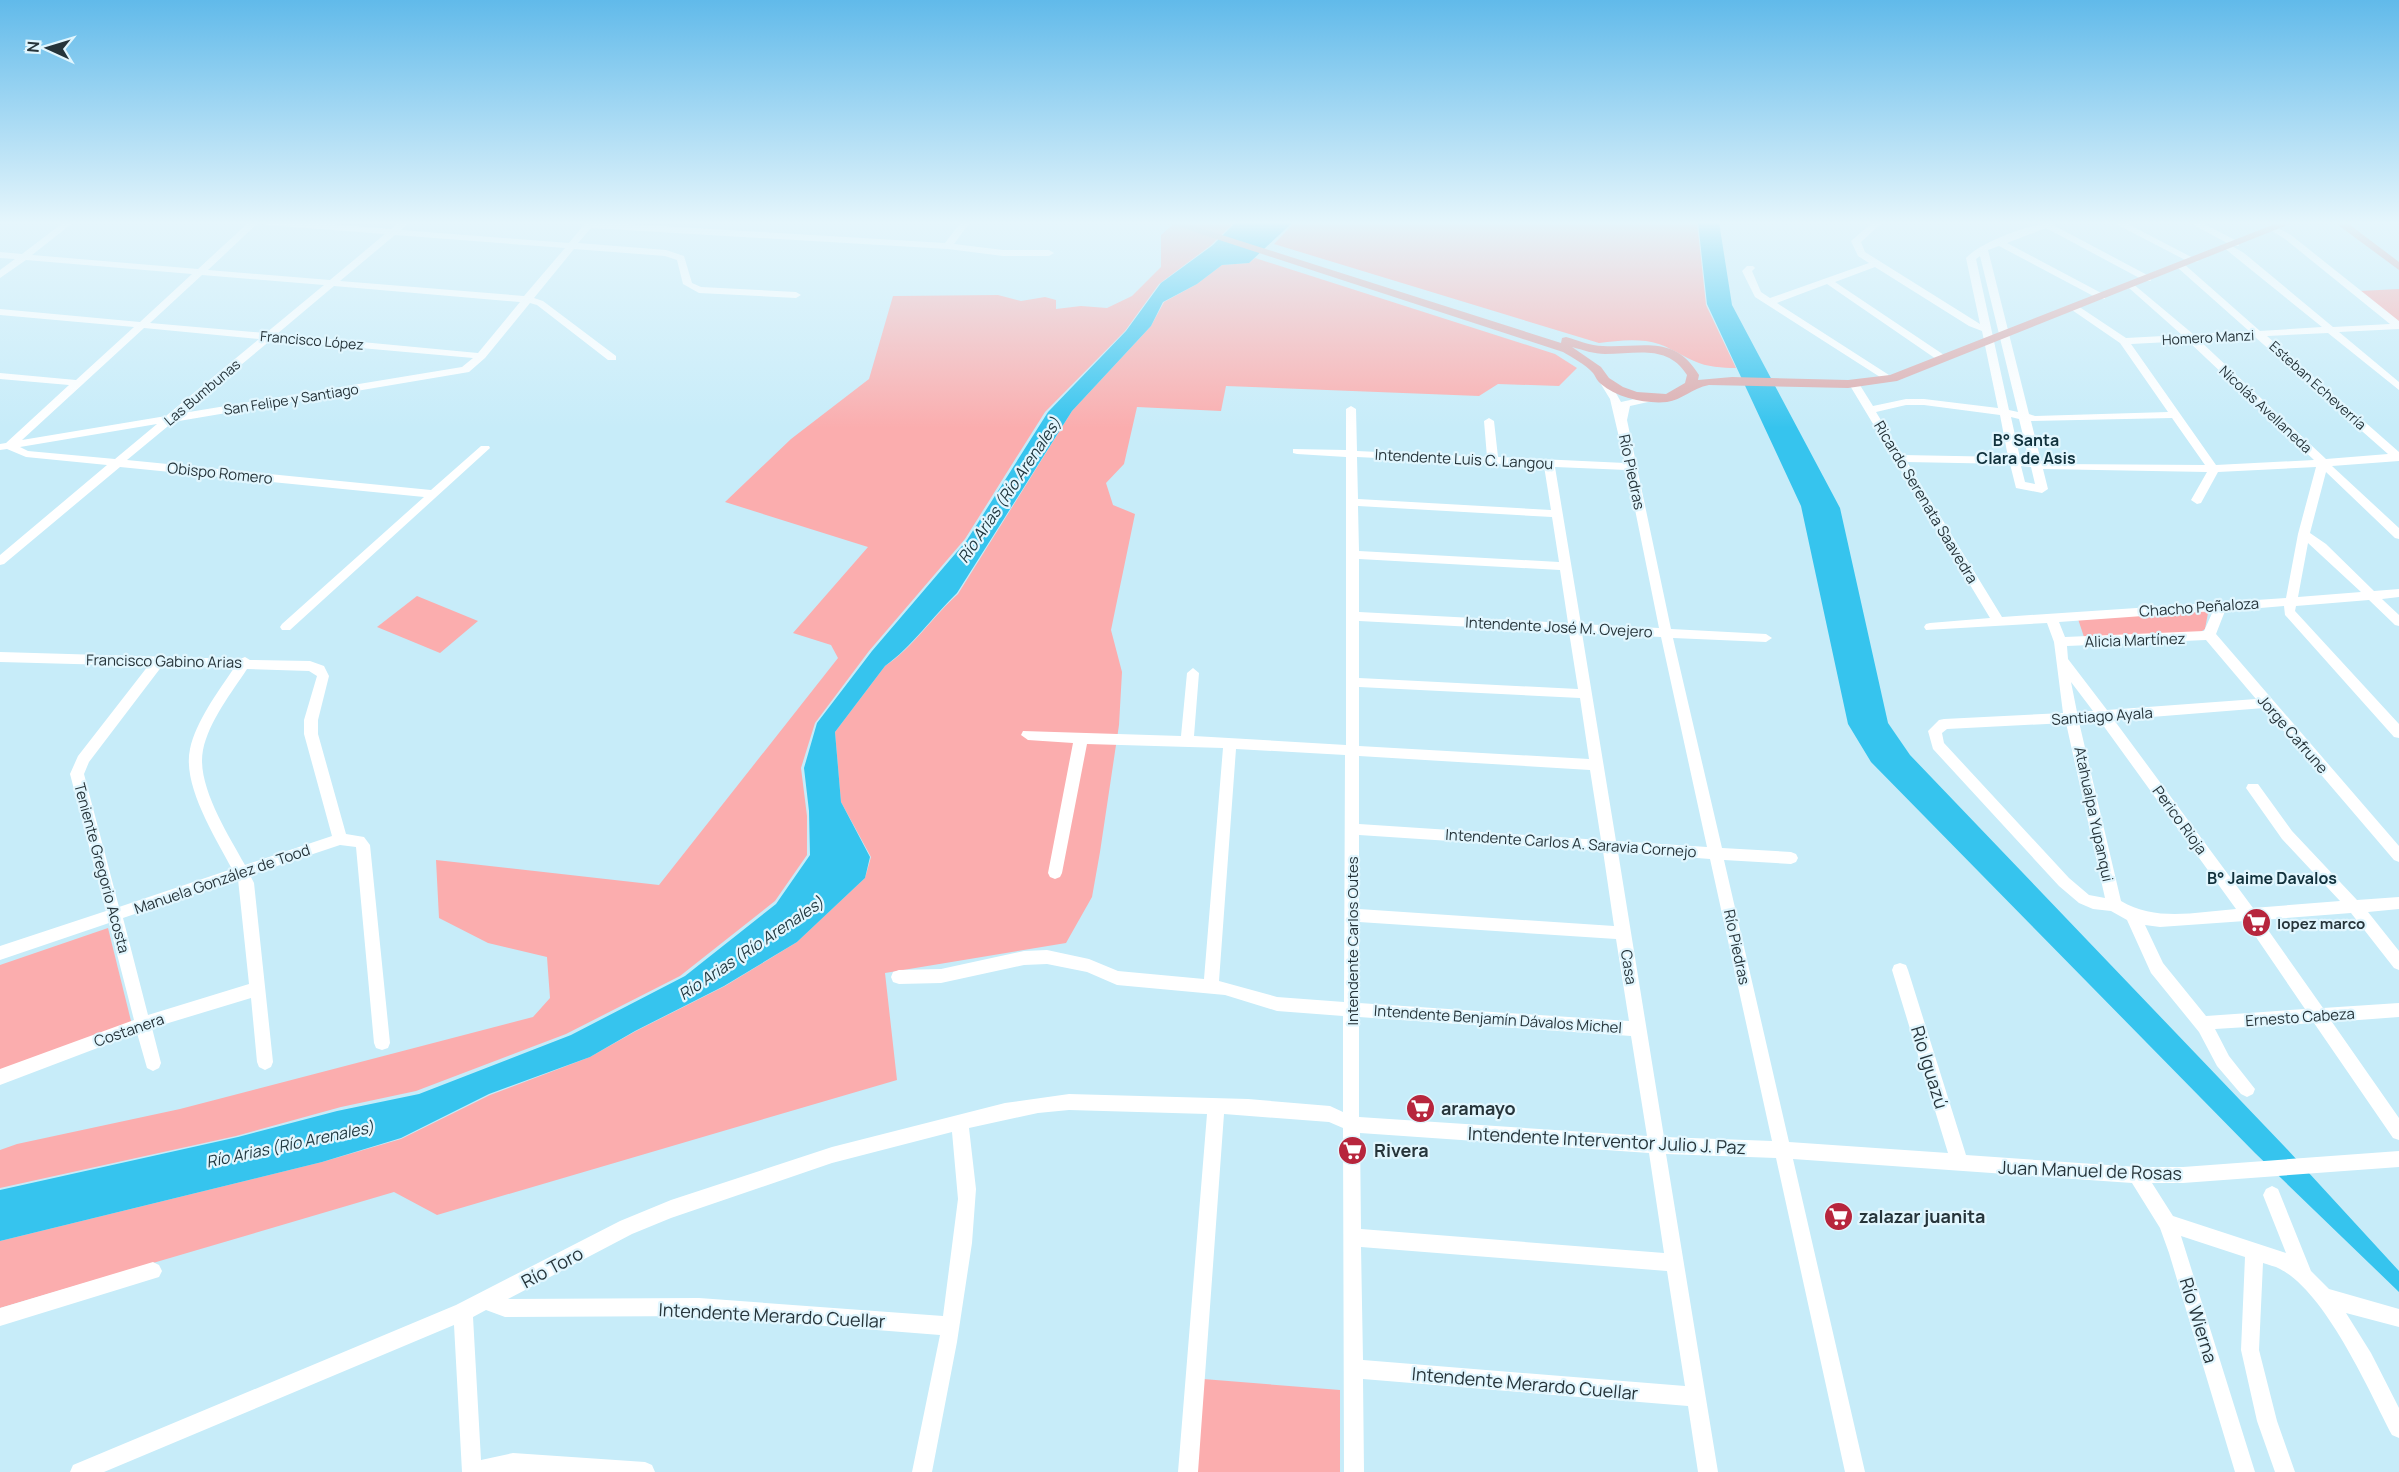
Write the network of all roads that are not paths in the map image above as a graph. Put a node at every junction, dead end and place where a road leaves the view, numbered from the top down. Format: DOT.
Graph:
graph roads {
  1 [pos="179,291"];
  2 [pos="323,291"];
  3 [pos="433,291"];
  4 [pos="535,291"];
  5 [pos="712,291"];
  6 [pos="1388,291"];
  7 [pos="1398,291"];
  8 [pos="1755,291"];
  9 [pos="1799,291"];
  10 [pos="1844,291"];
  11 [pos="1918,291"];
  12 [pos="1978,291"];
  13 [pos="1995,291"];
  14 [pos="2090,291"];
  15 [pos="2119,291"];
  16 [pos="2137,291"];
  17 [pos="2210,291"];
  18 [pos="2284,291"];
  19 [pos="2355,291"];
  20 [pos="796,295"];
  21 [pos="2102,297"];
  22 [pos="528,299"];
  23 [pos="1769,302"];
  24 [pos="2074,308"];
  25 [pos="0,312"];
  26 [pos="142,325"];
  27 [pos="2399,326"];
  28 [pos="1986,329"];
  29 [pos="2331,330"];
  30 [pos="2261,334"];
  31 [pos="269,335"];
  32 [pos="2005,335"];
  33 [pos="2191,338"];
  34 [pos="1988,341"];
  35 [pos="2124,341"];
  36 [pos="1608,350"];
  37 [pos="480,356"];
  38 [pos="612,358"];
  39 [pos="1943,358"];
  40 [pos="1686,364"];
  41 [pos="1913,370"];
  42 [pos="1884,375"];
  43 [pos="0,376"];
  44 [pos="1601,376"];
  45 [pos="1724,376"];
  46 [pos="1786,379"];
  47 [pos="78,383"];
  48 [pos="1854,384"];
  49 [pos="1691,385"];
  50 [pos="2399,387"];
  51 [pos="1653,398"];
  52 [pos="1351,409"];
  53 [pos="1871,410"];
  54 [pos="2003,412"];
  55 [pos="2176,415"];
  56 [pos="2026,417"];
  57 [pos="170,419"];
  58 [pos="1488,421"];
  59 [pos="1622,421"];
  60 [pos="5,446"];
  61 [pos="485,448"];
  62 [pos="1297,451"];
  63 [pos="0,454"];
  64 [pos="1352,454"];
  65 [pos="2399,457"];
  66 [pos="1899,458"];
  67 [pos="1493,460"];
  68 [pos="2015,461"];
  69 [pos="117,463"];
  70 [pos="1549,463"];
  71 [pos="2322,463"];
  72 [pos="2037,466"];
  73 [pos="1630,467"];
  74 [pos="2212,469"];
  75 [pos="433,494"];
  76 [pos="2197,500"];
  77 [pos="1352,502"];
  78 [pos="1557,514"];
  79 [pos="2304,534"];
  80 [pos="2399,535"];
  81 [pos="1353,555"];
  82 [pos="0,561"];
  83 [pos="1565,566"];
  84 [pos="2399,593"];
  85 [pos="2372,595"];
  86 [pos="2290,603"];
  87 [pos="2221,606"];
  88 [pos="1352,616"];
  89 [pos="2051,617"];
  90 [pos="1998,621"];
  91 [pos="2399,622"];
  92 [pos="286,627"];
  93 [pos="1930,627"];
  94 [pos="1576,628"];
  95 [pos="1666,633"];
  96 [pos="2209,635"];
  97 [pos="1766,639"];
  98 [pos="2060,642"];
  99 [pos="0,657"];
  100 [pos="2061,658"];
  101 [pos="159,661"];
  102 [pos="245,662"];
  103 [pos="1193,673"];
  104 [pos="1352,682"];
  105 [pos="1586,694"];
  106 [pos="2265,703"];
  107 [pos="2103,716"];
  108 [pos="2073,717"];
  109 [pos="2399,733"];
  110 [pos="1028,735"];
  111 [pos="1081,739"];
  112 [pos="1187,741"];
  113 [pos="1230,744"];
  114 [pos="1352,751"];
  115 [pos="1597,765"];
  116 [pos="2253,788"];
  117 [pos="1352,829"];
  118 [pos="340,839"];
  119 [pos="1610,846"];
  120 [pos="1717,853"];
  121 [pos="2399,856"];
  122 [pos="1791,858"];
  123 [pos="242,872"];
  124 [pos="1055,873"];
  125 [pos="2399,903"];
  126 [pos="2114,905"];
  127 [pos="2355,908"];
  128 [pos="1352,915"];
  129 [pos="115,916"];
  130 [pos="2133,916"];
  131 [pos="2250,916"];
  132 [pos="1623,933"];
  133 [pos="0,952"];
  134 [pos="2399,963"];
  135 [pos="1900,970"];
  136 [pos="899,977"];
  137 [pos="1211,986"];
  138 [pos="259,988"];
  139 [pos="1352,1008"];
  140 [pos="2399,1010"];
  141 [pos="2321,1016"];
  142 [pos="2202,1023"];
  143 [pos="143,1024"];
  144 [pos="1638,1029"];
  145 [pos="381,1043"];
  146 [pos="265,1062"];
  147 [pos="153,1063"];
  148 [pos="0,1077"];
  149 [pos="2247,1089"];
  150 [pos="1038,1104"];
  151 [pos="1216,1106"];
  152 [pos="960,1124"];
  153 [pos="1351,1124"];
  154 [pos="2399,1132"];
  155 [pos="1656,1145"];
  156 [pos="1782,1150"];
  157 [pos="2399,1159"];
  158 [pos="1960,1164"];
  159 [pos="2137,1175"];
  160 [pos="2272,1195"];
  161 [pos="2167,1223"];
  162 [pos="1352,1237"];
  163 [pos="2254,1250"];
  164 [pos="1675,1263"];
  165 [pos="153,1271"];
  166 [pos="2302,1274"];
  167 [pos="2326,1298"];
  168 [pos="487,1301"];
  169 [pos="463,1312"];
  170 [pos="0,1317"];
  171 [pos="2399,1318"];
  172 [pos="950,1326"];
  173 [pos="1353,1369"];
  174 [pos="1696,1397"];
  175 [pos="2399,1428"];
  176 [pos="80,1472"];
  177 [pos="473,1472"];
  178 [pos="645,1472"];
  179 [pos="922,1472"];
  180 [pos="1188,1472"];
  181 [pos="1354,1472"];
  182 [pos="1708,1472"];
  183 [pos="1855,1472"];
  184 [pos="2244,1472"];
  185 [pos="2285,1472"];
  1 -- 26 [label="street"];
  2 -- 31 [label="street, Las Bumbunas"];
  3 -- 22 [label="street"];
  4 -- 22 [label="street"];
  5 -- 20 [label="street"];
  6 -- 44 [label="main road"];
  7 -- 36 [label="main road"];
  8 -- 23 [label="street"];
  9 -- 23 [label="street"];
  10 -- 39 [label="street"];
  11 -- 28 [label="street"];
  12 -- 28 [label="street"];
  13 -- 32 [label="street"];
  14 -- 21 [label="street"];
  15 -- 21 [label="main road"];
  16 -- 33 [label="street, Nicolás Avellaneda"];
  17 -- 30 [label="street, Esteban Echeverría"];
  18 -- 29 [label="street"];
  19 -- 27 [label="street"];
  21 -- 24 [label="main road"];
  22 -- 37 [label="street"];
  22 -- 38 [label="street"];
  23 -- 42 [label="street"];
  24 -- 32 [label="main road"];
  24 -- 35 [label="street"];
  25 -- 26 [label="street, Francisco López"];
  26 -- 31 [label="street, Francisco López"];
  26 -- 47 [label="street"];
  27 -- 29 [label="street, Homero Manzi"];
  28 -- 34 [label="street"];
  29 -- 30 [label="street, Homero Manzi"];
  29 -- 50 [label="street"];
  30 -- 33 [label="street, Homero Manzi"];
  30 -- 65 [label="street, Esteban Echeverría"];
  31 -- 37 [label="street, Francisco López"];
  31 -- 57 [label="street, Las Bumbunas"];
  32 -- 34 [label="main road"];
  32 -- 56 [label="street"];
  33 -- 35 [label="street, Homero Manzi"];
  33 -- 71 [label="street, Nicolás Avellaneda"];
  34 -- 39 [label="main road"];
  34 -- 54 [label="street"];
  35 -- 55 [label="street"];
  36 -- 40 [label="main road"];
  36 -- 44 [label="main road"];
  37 -- 57 [label="street, San Felipe y Santiago"];
  39 -- 41 [label="main road"];
  40 -- 45 [label="main road"];
  40 -- 49 [label="main road"];
  41 -- 42 [label="main road"];
  41 -- 48 [label="main road"];
  42 -- 46 [label="main road"];
  43 -- 47 [label="street"];
  44 -- 51 [label="main road"];
  44 -- 59 [label="street, Río Piedras"];
  45 -- 46 [label="main road"];
  45 -- 49 [label="main road"];
  46 -- 48 [label="main road"];
  47 -- 60 [label="street"];
  48 -- 53 [label="street, Ricardo Serenata Saavedra"];
  49 -- 51 [label="main road"];
  51 -- 59 [label="street"];
  52 -- 64 [label="street, Intendente Carlos Outes"];
  53 -- 54 [label="street"];
  53 -- 66 [label="street, Ricardo Serenata Saavedra"];
  54 -- 56 [label="street"];
  54 -- 68 [label="street"];
  55 -- 56 [label="street"];
  55 -- 74 [label="street"];
  56 -- 72 [label="street"];
  57 -- 60 [label="street, San Felipe y Santiago"];
  57 -- 69 [label="street, Las Bumbunas"];
  58 -- 67 [label="street"];
  59 -- 73 [label="street, Río Piedras"];
  60 -- 63 [label="street"];
  60 -- 69 [label="street, Obispo Romero"];
  61 -- 75 [label="street"];
  62 -- 64 [label="street, Intendente Luis C. Langou"];
  64 -- 67 [label="street, Intendente Luis C. Langou"];
  64 -- 77 [label="street, Intendente Carlos Outes"];
  65 -- 71 [label="street"];
  66 -- 68 [label="street"];
  66 -- 90 [label="street, Ricardo Serenata Saavedra"];
  67 -- 70 [label="street, Intendente Luis C. Langou"];
  68 -- 72 [label="street"];
  68 -- 72 [label="street"];
  69 -- 75 [label="street, Obispo Romero"];
  69 -- 82 [label="street, Las Bumbunas"];
  70 -- 73 [label="street, Intendente Luis C. Langou"];
  70 -- 78 [label="street, Casa"];
  71 -- 74 [label="street"];
  71 -- 79 [label="street"];
  71 -- 80 [label="street, Nicolás Avellaneda"];
  72 -- 74 [label="street"];
  73 -- 95 [label="street, Río Piedras"];
  74 -- 76 [label="street"];
  75 -- 92 [label="street"];
  77 -- 78 [label="street"];
  77 -- 81 [label="street, Intendente Carlos Outes"];
  78 -- 83 [label="street, Casa"];
  79 -- 85 [label="street"];
  79 -- 86 [label="street"];
  81 -- 83 [label="street"];
  81 -- 88 [label="street, Intendente Carlos Outes"];
  83 -- 94 [label="street, Casa"];
  84 -- 85 [label="street, Chacho Peñaloza"];
  85 -- 86 [label="street, Chacho Peñaloza"];
  85 -- 91 [label="street"];
  86 -- 87 [label="street, Chacho Peñaloza"];
  86 -- 109 [label="street"];
  87 -- 89 [label="street, Chacho Peñaloza"];
  87 -- 96 [label="street"];
  88 -- 94 [label="street, Intendente José M. Ovejero"];
  88 -- 104 [label="street, Intendente Carlos Outes"];
  89 -- 90 [label="street, Chacho Peñaloza"];
  89 -- 98 [label="street, Atahualpa Yupanqui"];
  90 -- 93 [label="street, Chacho Peñaloza"];
  94 -- 95 [label="street, Intendente José M. Ovejero"];
  94 -- 105 [label="street, Casa"];
  95 -- 97 [label="street, Intendente José M. Ovejero"];
  95 -- 120 [label="street, Río Piedras"];
  96 -- 98 [label="street, Alicia Martínez"];
  96 -- 106 [label="street, Jorge Cafrune"];
  98 -- 100 [label="street, Atahualpa Yupanqui"];
  99 -- 101 [label="street, Francisco Gabino Arias"];
  100 -- 107 [label="street, Perico Rioja"];
  100 -- 108 [label="street, Atahualpa Yupanqui"];
  101 -- 102 [label="street, Francisco Gabino Arias"];
  101 -- 129 [label="street, Teniente Gregorio Acosta"];
  102 -- 118 [label="street, Francisco Gabino Arias"];
  102 -- 123 [label="street"];
  103 -- 112 [label="street"];
  104 -- 105 [label="street"];
  104 -- 114 [label="street, Intendente Carlos Outes"];
  105 -- 115 [label="street, Casa"];
  106 -- 107 [label="street, Santiago Ayala"];
  106 -- 121 [label="street, Jorge Cafrune"];
  107 -- 108 [label="street, Santiago Ayala"];
  107 -- 131 [label="street, Perico Rioja"];
  108 -- 126 [label="street, Atahualpa Yupanqui"];
  108 -- 126 [label="street, Santiago Ayala"];
  110 -- 111 [label="street"];
  111 -- 112 [label="street"];
  111 -- 124 [label="street"];
  112 -- 113 [label="street"];
  113 -- 114 [label="street"];
  113 -- 137 [label="street"];
  114 -- 115 [label="street"];
  114 -- 117 [label="street, Intendente Carlos Outes"];
  115 -- 119 [label="street, Casa"];
  116 -- 127 [label="street"];
  117 -- 119 [label="street, Intendente Carlos A. Saravia Cornejo"];
  117 -- 128 [label="street, Intendente Carlos Outes"];
  118 -- 123 [label="street, Manuela González de Tood"];
  118 -- 145 [label="street"];
  119 -- 120 [label="street, Intendente Carlos A. Saravia Cornejo"];
  119 -- 132 [label="street, Casa"];
  120 -- 122 [label="street, Intendente Carlos A. Saravia Cornejo"];
  120 -- 156 [label="street, Río Piedras"];
  123 -- 129 [label="street, Manuela González de Tood"];
  123 -- 138 [label="street"];
  125 -- 127 [label="street"];
  126 -- 130 [label="street"];
  127 -- 131 [label="street"];
  127 -- 134 [label="street"];
  128 -- 132 [label="street"];
  128 -- 139 [label="street, Intendente Carlos Outes"];
  129 -- 133 [label="street, Manuela González de Tood"];
  129 -- 143 [label="street, Teniente Gregorio Acosta"];
  130 -- 131 [label="street"];
  130 -- 142 [label="street"];
  131 -- 141 [label="street, Perico Rioja"];
  132 -- 144 [label="street, Casa"];
  135 -- 158 [label="street, Rio Iguazú"];
  136 -- 137 [label="street, Intendente Benjamín Dávalos Michel"];
  137 -- 139 [label="street, Intendente Benjamín Dávalos Michel"];
  138 -- 143 [label="street, Costanera"];
  138 -- 146 [label="street"];
  139 -- 144 [label="street, Intendente Benjamín Dávalos Michel"];
  139 -- 153 [label="street, Intendente Carlos Outes"];
  140 -- 141 [label="street, Ernesto Cabeza"];
  141 -- 142 [label="street, Ernesto Cabeza"];
  141 -- 154 [label="street, Perico Rioja"];
  142 -- 149 [label="street"];
  143 -- 147 [label="street, Teniente Gregorio Acosta"];
  143 -- 148 [label="street, Costanera"];
  144 -- 155 [label="street, Casa"];
  150 -- 151 [label="street, Intendente Interventor Julio J. Paz"];
  150 -- 152 [label="street, Río Toro"];
  151 -- 153 [label="street, Intendente Interventor Julio J. Paz"];
  151 -- 180 [label="street"];
  152 -- 168 [label="street, Río Toro"];
  152 -- 172 [label="street"];
  153 -- 155 [label="street, Intendente Interventor Julio J. Paz"];
  153 -- 162 [label="street, Intendente Carlos Outes"];
  155 -- 156 [label="street, Intendente Interventor Julio J. Paz"];
  155 -- 164 [label="street, Casa"];
  156 -- 158 [label="street, Juan Manuel de Rosas"];
  156 -- 183 [label="street, Río Piedras"];
  157 -- 159 [label="street, Juan Manuel de Rosas"];
  158 -- 159 [label="street, Juan Manuel de Rosas"];
  159 -- 161 [label="street, Río Wierna"];
  160 -- 166 [label="street"];
  161 -- 163 [label="street"];
  161 -- 184 [label="street, Río Wierna"];
  162 -- 164 [label="street"];
  162 -- 173 [label="street, Intendente Carlos Outes"];
  163 -- 166 [label="street"];
  163 -- 185 [label="street"];
  164 -- 174 [label="street, Casa"];
  165 -- 170 [label="street"];
  166 -- 167 [label="street"];
  167 -- 171 [label="street"];
  167 -- 175 [label="street"];
  168 -- 169 [label="street, Río Toro"];
  168 -- 172 [label="street, Intendente Merardo Cuellar"];
  169 -- 176 [label="street, Río Toro"];
  169 -- 177 [label="street"];
  172 -- 179 [label="street"];
  173 -- 174 [label="street, Intendente Merardo Cuellar"];
  173 -- 181 [label="street, Intendente Carlos Outes"];
  174 -- 182 [label="street, Casa"];
  177 -- 178 [label="street"];
}
